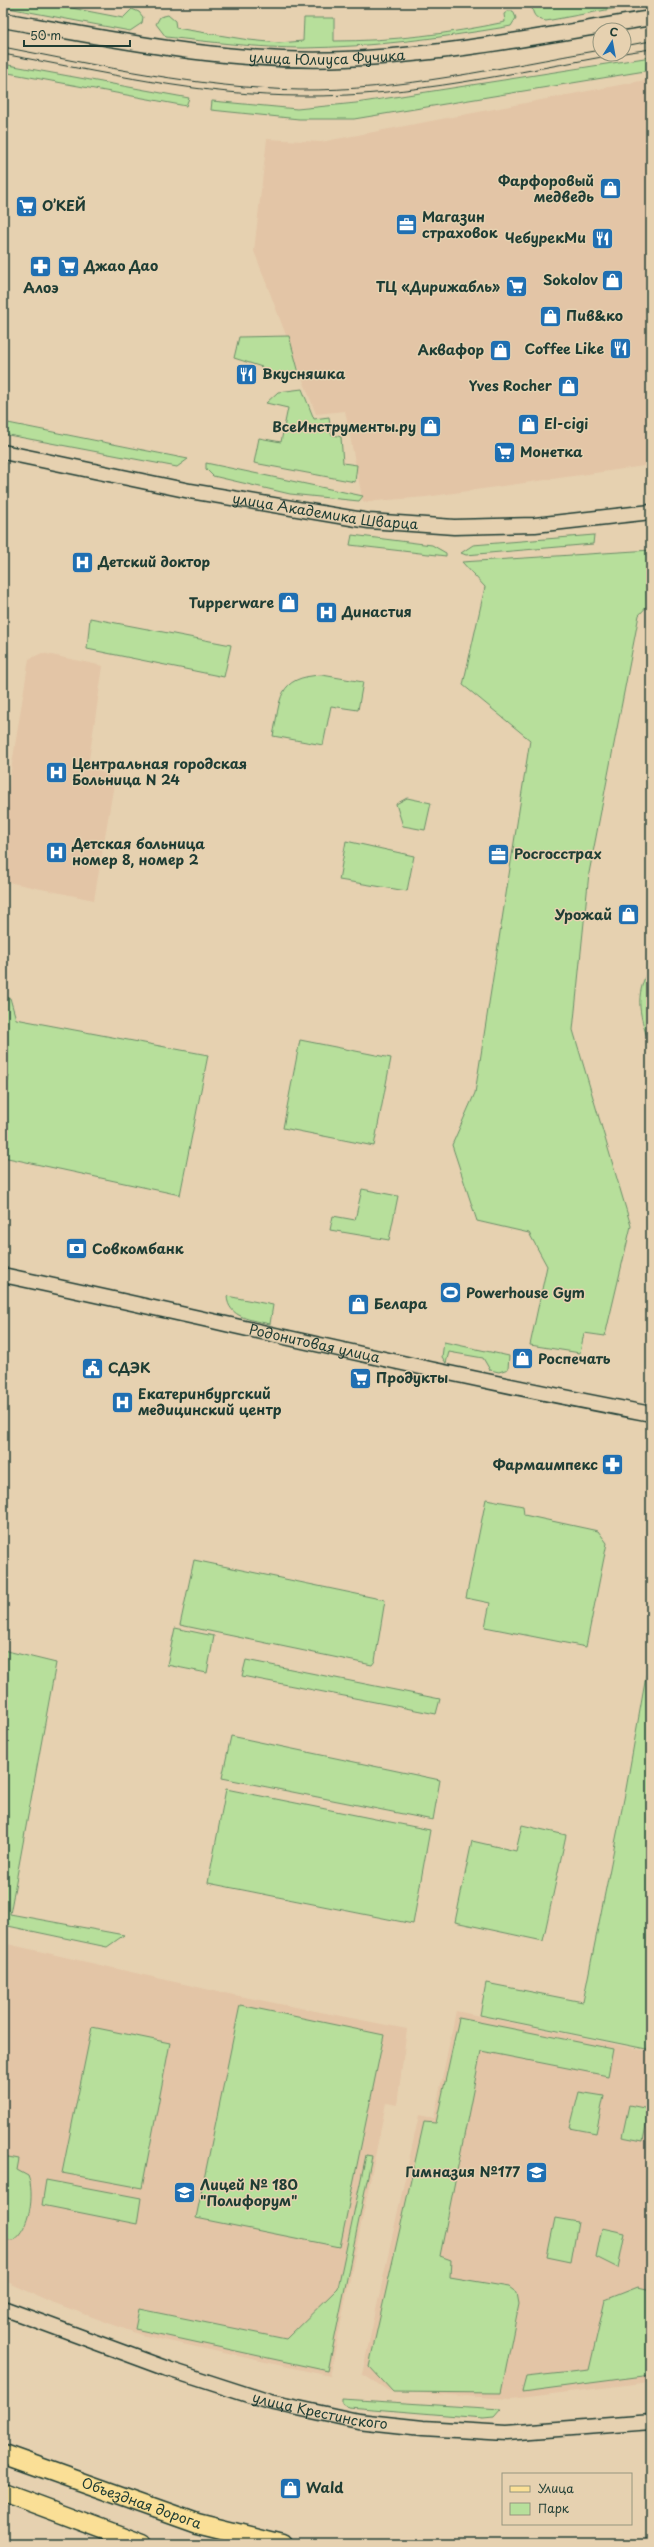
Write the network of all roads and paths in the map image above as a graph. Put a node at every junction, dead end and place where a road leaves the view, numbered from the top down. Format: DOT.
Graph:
graph roads {
  1 [pos="651,18"];
  2 [pos="3,20"];
  3 [pos="3,452"];
  4 [pos="651,512"];
  5 [pos="3,1275"];
  6 [pos="651,1414"];
  7 [pos="3,2308"];
  8 [pos="651,2422"];
  9 [pos="3,2454"];
  10 [pos="3,2492"];
  11 [pos="143,2544"];
  12 [pos="282,2544"];
  1 -- 2 [label="street, улица Юлиуса Фучика"];
  3 -- 4 [label="street, улица Академика Шварца"];
  5 -- 6 [label="street, Родонитовая улица"];
  7 -- 8 [label="street, улица Крестинского"];
  9 -- 12 [label="main road, Объездная дорога"];
  10 -- 11 [label="main road"];
}
